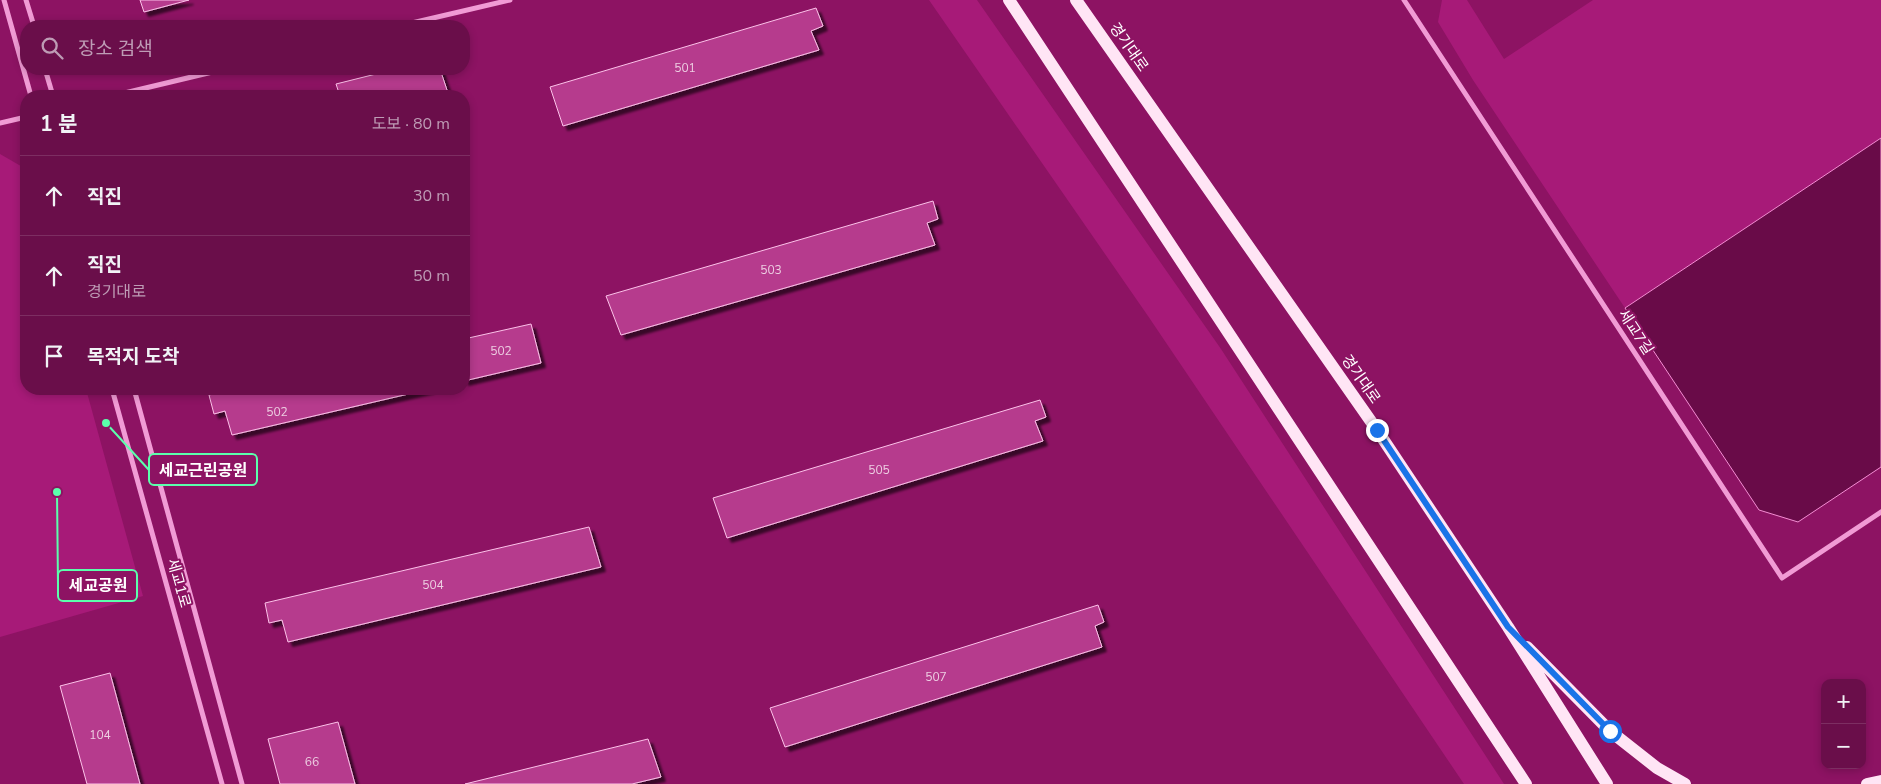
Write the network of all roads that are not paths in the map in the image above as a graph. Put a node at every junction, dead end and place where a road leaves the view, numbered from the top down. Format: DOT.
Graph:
graph roads {
  1 [pos="4,0"];
  2 [pos="26,0"];
  3 [pos="510,0"];
  4 [pos="1009,0"];
  5 [pos="1076,0"];
  6 [pos="1404,0"];
  7 [pos="32,20"];
  8 [pos="425,20"];
  9 [pos="20,57"];
  10 [pos="25,75"];
  11 [pos="48,75"];
  12 [pos="199,75"];
  13 [pos="29,90"];
  14 [pos="51,90"];
  15 [pos="137,90"];
  16 [pos="20,119"];
  17 [pos="0,124"];
  18 [pos="114,395"];
  19 [pos="136,395"];
  20 [pos="1881,512"];
  21 [pos="1508,627"];
  22 [pos="1881,781"];
  23 [pos="222,784"];
  24 [pos="242,784"];
  25 [pos="1526,784"];
  26 [pos="1607,784"];
  27 [pos="1684,784"];
  28 [pos="1867,784"];
  1 -- 9 [label="street"];
  2 -- 7 [label="street"];
  3 -- 8 [label="street"];
  4 -- 25 [label="main road"];
  5 -- 21 [label="main road, 경기대로"];
  6 -- 20 [label="street, 세교7길"];
  10 -- 13 [label="street"];
  11 -- 14 [label="street"];
  12 -- 15 [label="street"];
  16 -- 17 [label="street"];
  18 -- 23 [label="street, 세교1로"];
  19 -- 24 [label="street, 세교1로"];
  21 -- 26 [label="main road, 경기대로"];
  21 -- 27 [label="main road"];
  22 -- 28 [label="main road"];
}
